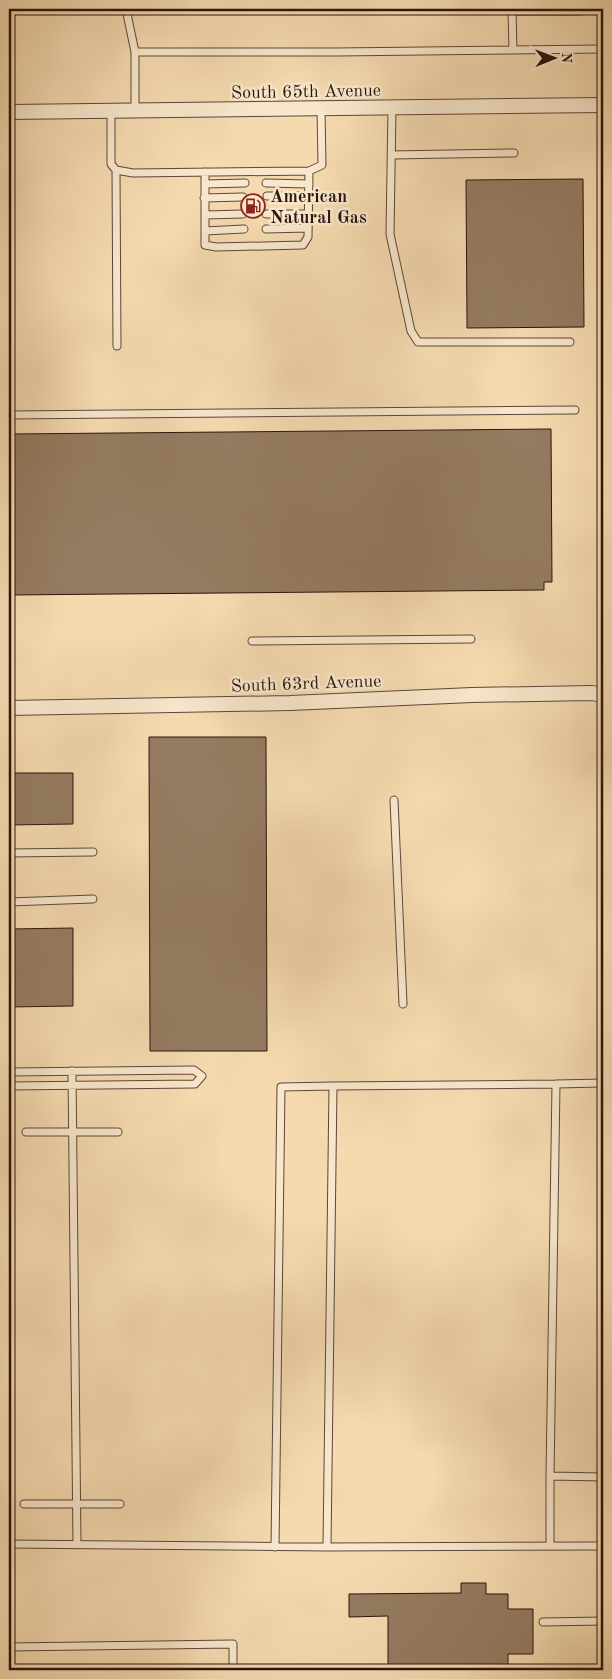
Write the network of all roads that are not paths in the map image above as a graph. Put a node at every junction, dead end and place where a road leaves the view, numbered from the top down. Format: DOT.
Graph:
graph roads {
  1 [pos="126,9"];
  2 [pos="581,10"];
  3 [pos="603,49"];
  4 [pos="513,50"];
  5 [pos="135,52"];
  6 [pos="603,105"];
  7 [pos="392,108"];
  8 [pos="321,109"];
  9 [pos="135,111"];
  10 [pos="9,112"];
  11 [pos="111,112"];
  12 [pos="514,153"];
  13 [pos="391,155"];
  14 [pos="116,170"];
  15 [pos="309,171"];
  16 [pos="205,172"];
  17 [pos="266,182"];
  18 [pos="245,183"];
  19 [pos="205,184"];
  20 [pos="309,184"];
  21 [pos="267,196"];
  22 [pos="309,196"];
  23 [pos="244,197"];
  24 [pos="204,198"];
  25 [pos="243,214"];
  26 [pos="266,214"];
  27 [pos="308,214"];
  28 [pos="204,215"];
  29 [pos="308,228"];
  30 [pos="244,229"];
  31 [pos="266,229"];
  32 [pos="205,231"];
  33 [pos="570,342"];
  34 [pos="117,346"];
  35 [pos="575,410"];
  36 [pos="9,415"];
  37 [pos="471,639"];
  38 [pos="252,641"];
  39 [pos="603,695"];
  40 [pos="9,708"];
  41 [pos="394,800"];
  42 [pos="93,852"];
  43 [pos="9,853"];
  44 [pos="93,899"];
  45 [pos="9,902"];
  46 [pos="403,1004"];
  47 [pos="72,1071"];
  48 [pos="9,1072"];
  49 [pos="603,1083"];
  50 [pos="556,1084"];
  51 [pos="9,1086"];
  52 [pos="72,1086"];
  53 [pos="333,1086"];
  54 [pos="26,1132"];
  55 [pos="73,1132"];
  56 [pos="118,1132"];
  57 [pos="550,1476"];
  58 [pos="603,1477"];
  59 [pos="24,1504"];
  60 [pos="76,1504"];
  61 [pos="120,1504"];
  62 [pos="9,1544"];
  63 [pos="77,1545"];
  64 [pos="550,1546"];
  65 [pos="597,1546"];
  66 [pos="275,1547"];
  67 [pos="328,1547"];
  68 [pos="603,1621"];
  69 [pos="543,1622"];
  70 [pos="9,1648"];
  71 [pos="233,1670"];
  1 -- 5 [label="lane"];
  2 -- 4 [label="lane"];
  3 -- 4 [label="lane"];
  4 -- 5 [label="lane"];
  5 -- 9 [label="lane"];
  6 -- 7 [label="street, South 65th Avenue"];
  7 -- 8 [label="street, South 65th Avenue"];
  7 -- 13 [label="lane"];
  8 -- 9 [label="street, South 65th Avenue"];
  8 -- 15 [label="lane"];
  9 -- 11 [label="street, South 65th Avenue"];
  10 -- 11 [label="street, South 65th Avenue"];
  11 -- 14 [label="lane"];
  12 -- 13 [label="lane"];
  13 -- 33 [label="lane"];
  14 -- 16 [label="lane"];
  14 -- 34 [label="lane"];
  15 -- 16 [label="lane"];
  15 -- 20 [label="lane"];
  16 -- 19 [label="lane"];
  17 -- 20 [label="lane"];
  18 -- 19 [label="lane"];
  19 -- 24 [label="lane"];
  20 -- 22 [label="lane"];
  21 -- 22 [label="lane"];
  22 -- 27 [label="lane"];
  23 -- 24 [label="lane"];
  24 -- 28 [label="lane"];
  25 -- 28 [label="lane"];
  26 -- 27 [label="lane"];
  27 -- 29 [label="lane"];
  28 -- 32 [label="lane"];
  29 -- 31 [label="lane"];
  29 -- 32 [label="lane"];
  30 -- 32 [label="lane"];
  35 -- 36 [label="lane"];
  37 -- 38 [label="lane"];
  39 -- 40 [label="street, South 63rd Avenue"];
  41 -- 46 [label="lane"];
  42 -- 43 [label="lane"];
  44 -- 45 [label="lane"];
  47 -- 48 [label="lane"];
  47 -- 52 [label="lane"];
  47 -- 52 [label="lane"];
  49 -- 50 [label="lane"];
  50 -- 53 [label="lane"];
  50 -- 57 [label="lane"];
  51 -- 52 [label="lane"];
  52 -- 55 [label="lane"];
  53 -- 66 [label="lane"];
  53 -- 67 [label="lane"];
  54 -- 55 [label="lane"];
  55 -- 56 [label="lane"];
  55 -- 60 [label="lane"];
  57 -- 58 [label="lane"];
  57 -- 64 [label="lane"];
  59 -- 60 [label="lane"];
  60 -- 61 [label="lane"];
  60 -- 63 [label="lane"];
  62 -- 63 [label="lane"];
  63 -- 66 [label="lane"];
  64 -- 65 [label="lane"];
  64 -- 67 [label="lane"];
  66 -- 67 [label="lane"];
  68 -- 69 [label="lane"];
  70 -- 71 [label="lane"];
}
